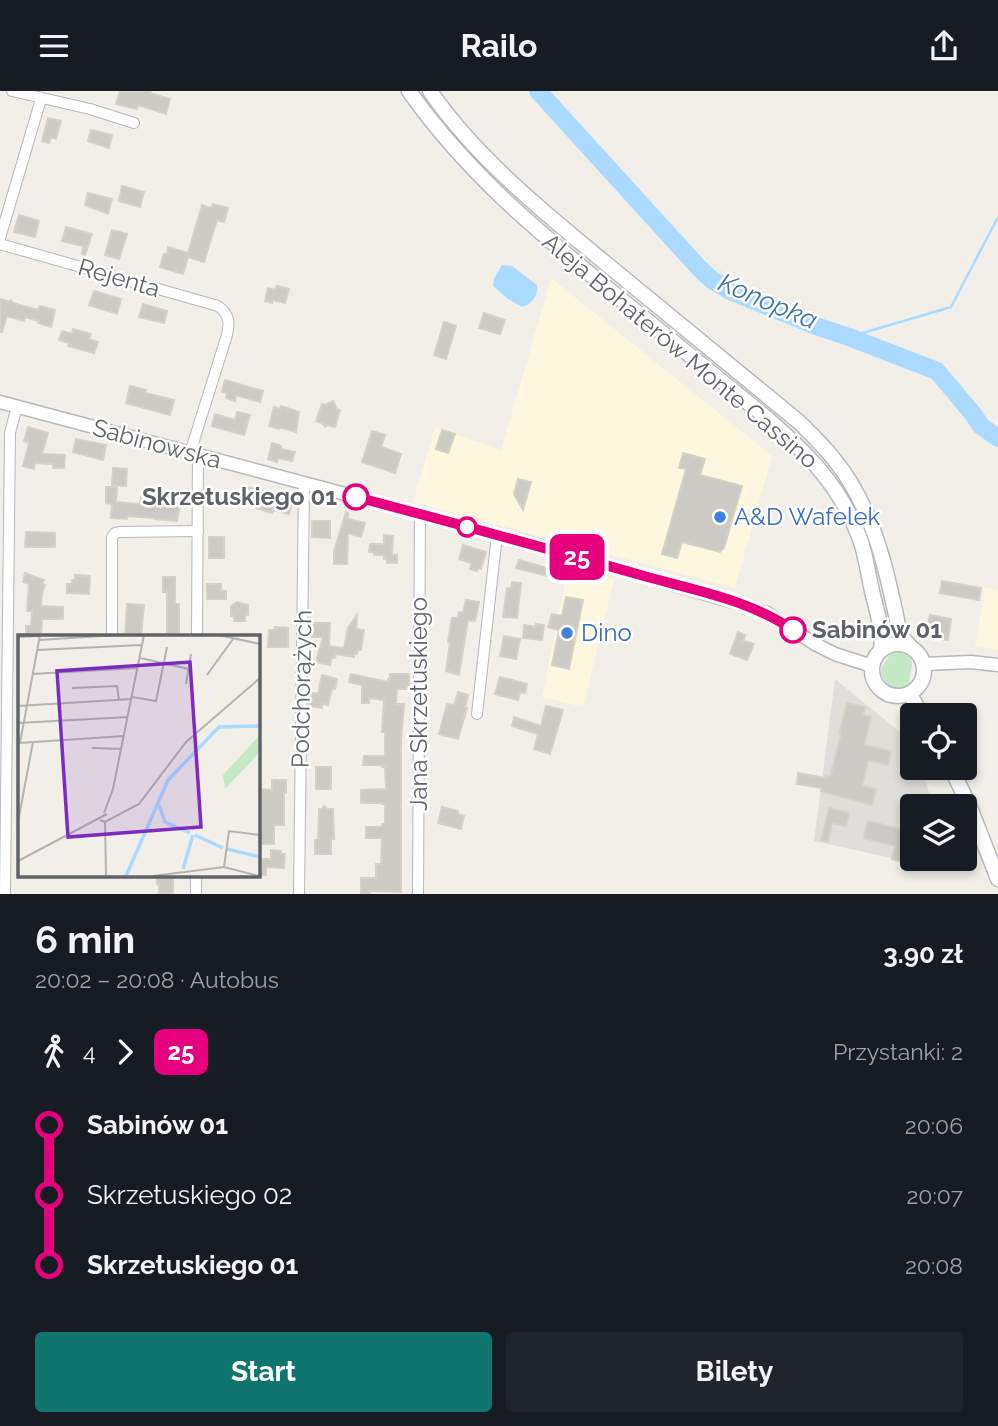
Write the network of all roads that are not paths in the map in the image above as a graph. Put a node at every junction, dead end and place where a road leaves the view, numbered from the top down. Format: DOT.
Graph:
graph roads {
  1 [pos="12,91"];
  2 [pos="409,91"];
  3 [pos="430,91"];
  4 [pos="41,99"];
  5 [pos="134,123"];
  6 [pos="0,238"];
  7 [pos="0,244"];
  8 [pos="0,402"];
  9 [pos="18,406"];
  10 [pos="194,454"];
  11 [pos="304,483"];
  12 [pos="5,495"];
  13 [pos="420,514"];
  14 [pos="198,531"];
  15 [pos="497,535"];
  16 [pos="4,587"];
  17 [pos="112,635"];
  18 [pos="197,635"];
  19 [pos="909,645"];
  20 [pos="881,649"];
  21 [pos="924,664"];
  22 [pos="998,665"];
  23 [pos="872,666"];
  24 [pos="910,694"];
  25 [pos="915,703"];
  26 [pos="3,712"];
  27 [pos="477,713"];
  28 [pos="957,780"];
  29 [pos="2,868"];
  30 [pos="998,879"];
  31 [pos="5,894"];
  32 [pos="299,894"];
  33 [pos="418,894"];
  1 -- 4 [label="street"];
  2 -- 20 [label="main road, Aleja Bohaterów Monte Cassino"];
  3 -- 19 [label="main road, Aleja Bohaterów Monte Cassino"];
  4 -- 5 [label="street"];
  4 -- 6 [label="street"];
  7 -- 10 [label="street, Rejenta"];
  8 -- 9 [label="street, Sabinowska"];
  9 -- 10 [label="street, Sabinowska"];
  9 -- 12 [label="street"];
  10 -- 11 [label="street, Sabinowska"];
  10 -- 14 [label="street"];
  11 -- 13 [label="street, Sabinowska"];
  11 -- 32 [label="street, Podchorążych"];
  12 -- 16 [label="street"];
  13 -- 15 [label="street, Sabinowska"];
  13 -- 33 [label="street, Jana Skrzetuskiego"];
  14 -- 17 [label="street"];
  14 -- 18 [label="street"];
  15 -- 23 [label="street, Sabinowska"];
  15 -- 27 [label="street"];
  16 -- 26 [label="street"];
  19 -- 20 [label="main road"];
  19 -- 21 [label="main road"];
  20 -- 23 [label="main road"];
  21 -- 22 [label="street"];
  21 -- 24 [label="main road"];
  23 -- 24 [label="main road"];
  24 -- 25 [label="main road"];
  26 -- 29 [label="street"];
  28 -- 30 [label="main road"];
  29 -- 31 [label="street"];
}
